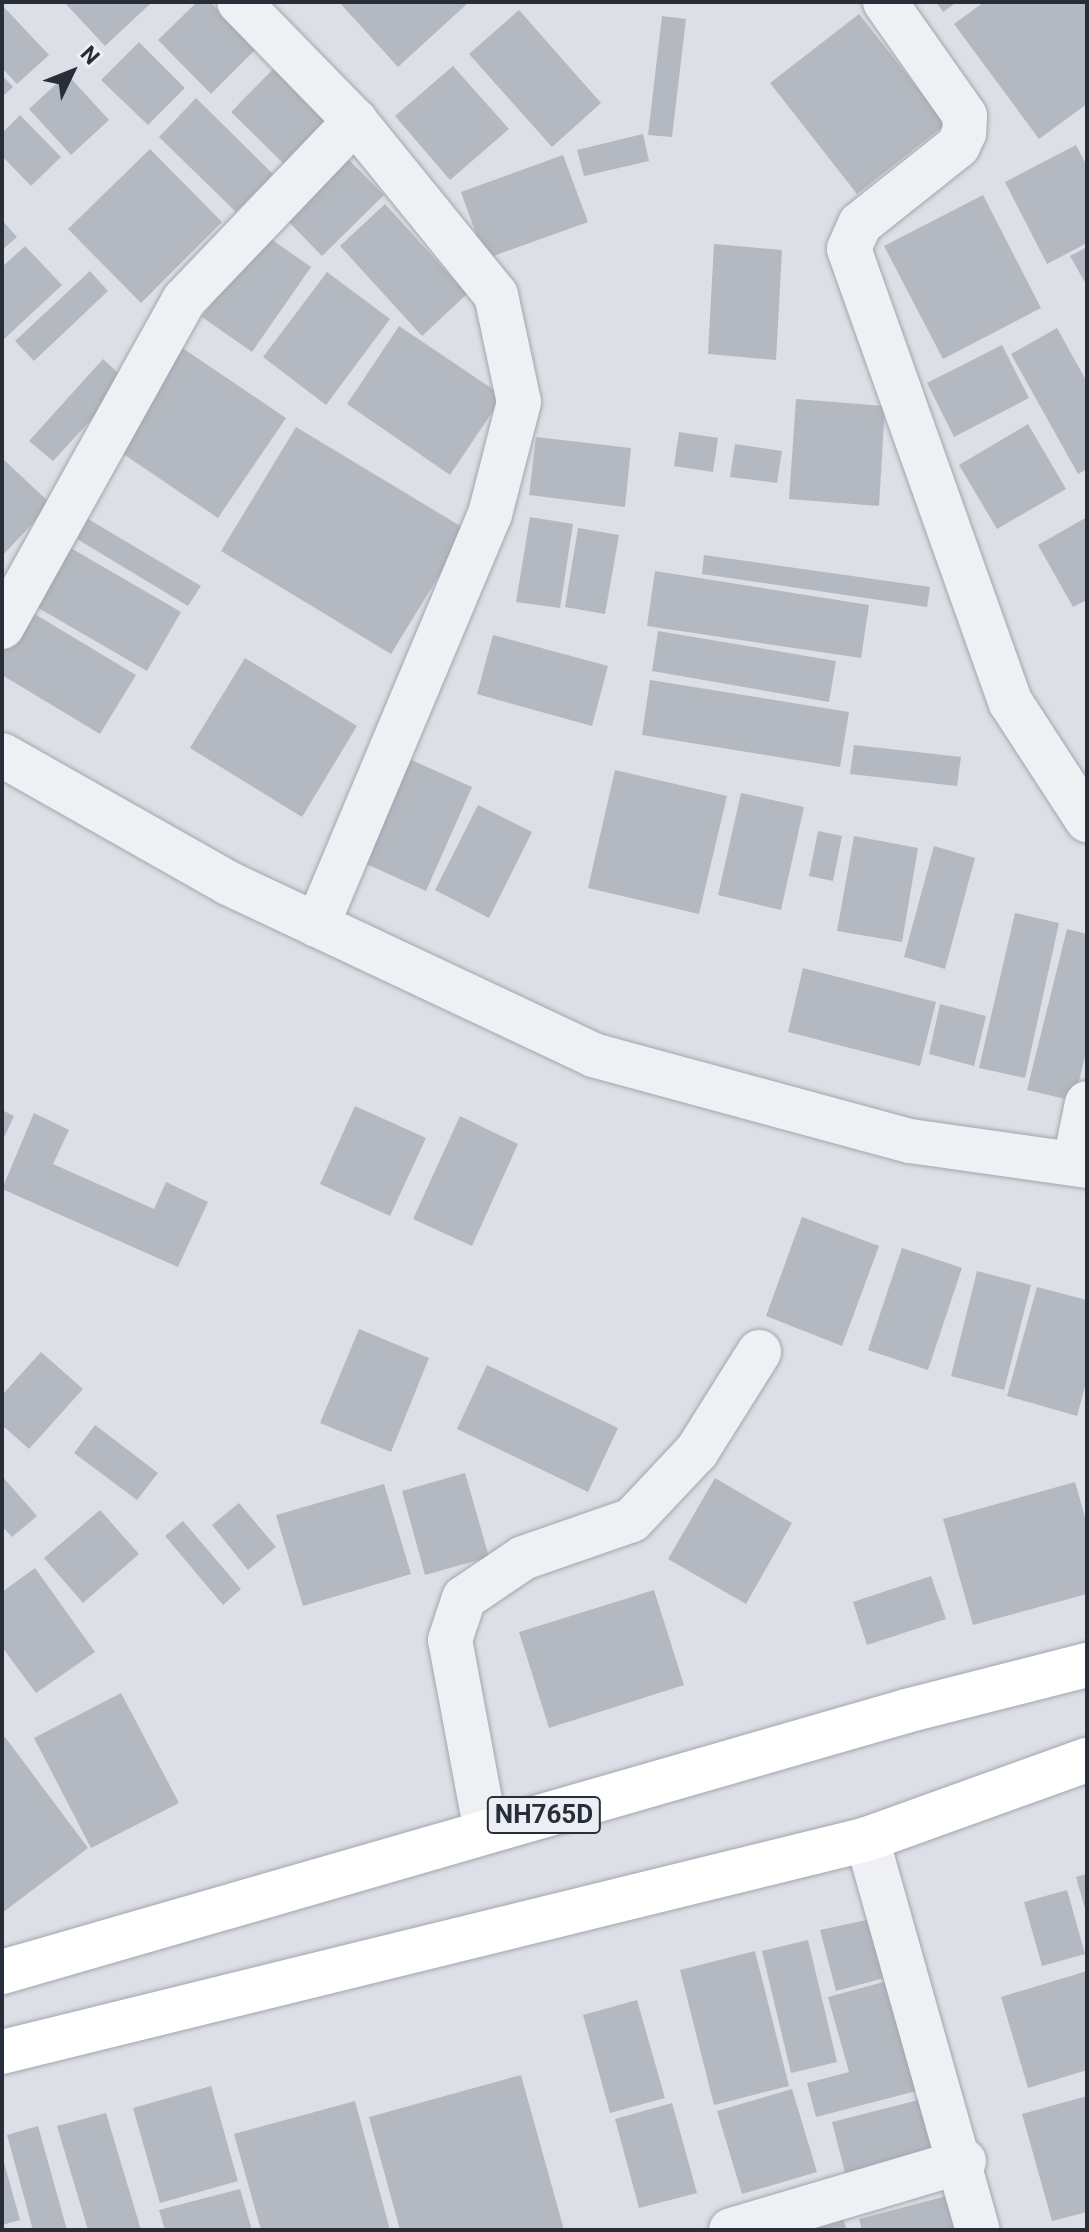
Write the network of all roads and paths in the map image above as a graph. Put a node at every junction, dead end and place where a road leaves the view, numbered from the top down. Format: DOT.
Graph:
graph roads {
  1 [pos="239,2"];
  2 [pos="885,2"];
  3 [pos="355,121"];
  4 [pos="2,627"];
  5 [pos="2,755"];
  6 [pos="1087,820"];
  7 [pos="317,925"];
  8 [pos="1087,1103"];
  9 [pos="1081,1164"];
  10 [pos="759,1352"];
  11 [pos="1087,1665"];
  12 [pos="1087,1760"];
  13 [pos="486,1832"];
  14 [pos="867,1839"];
  15 [pos="2,1972"];
  16 [pos="2,2052"];
  17 [pos="964,2161"];
  18 [pos="731,2230"];
  19 [pos="978,2230"];
  1 -- 3 [label="street"];
  2 -- 6 [label="street"];
  3 -- 4 [label="street"];
  3 -- 7 [label="street"];
  5 -- 7 [label="street"];
  7 -- 9 [label="street"];
  8 -- 9 [label="street"];
  10 -- 13 [label="street"];
  11 -- 13 [label="highway, NH765D"];
  12 -- 14 [label="highway"];
  13 -- 15 [label="highway, NH765D"];
  14 -- 16 [label="highway"];
  14 -- 17 [label="street"];
  17 -- 18 [label="street"];
  17 -- 19 [label="street"];
}
